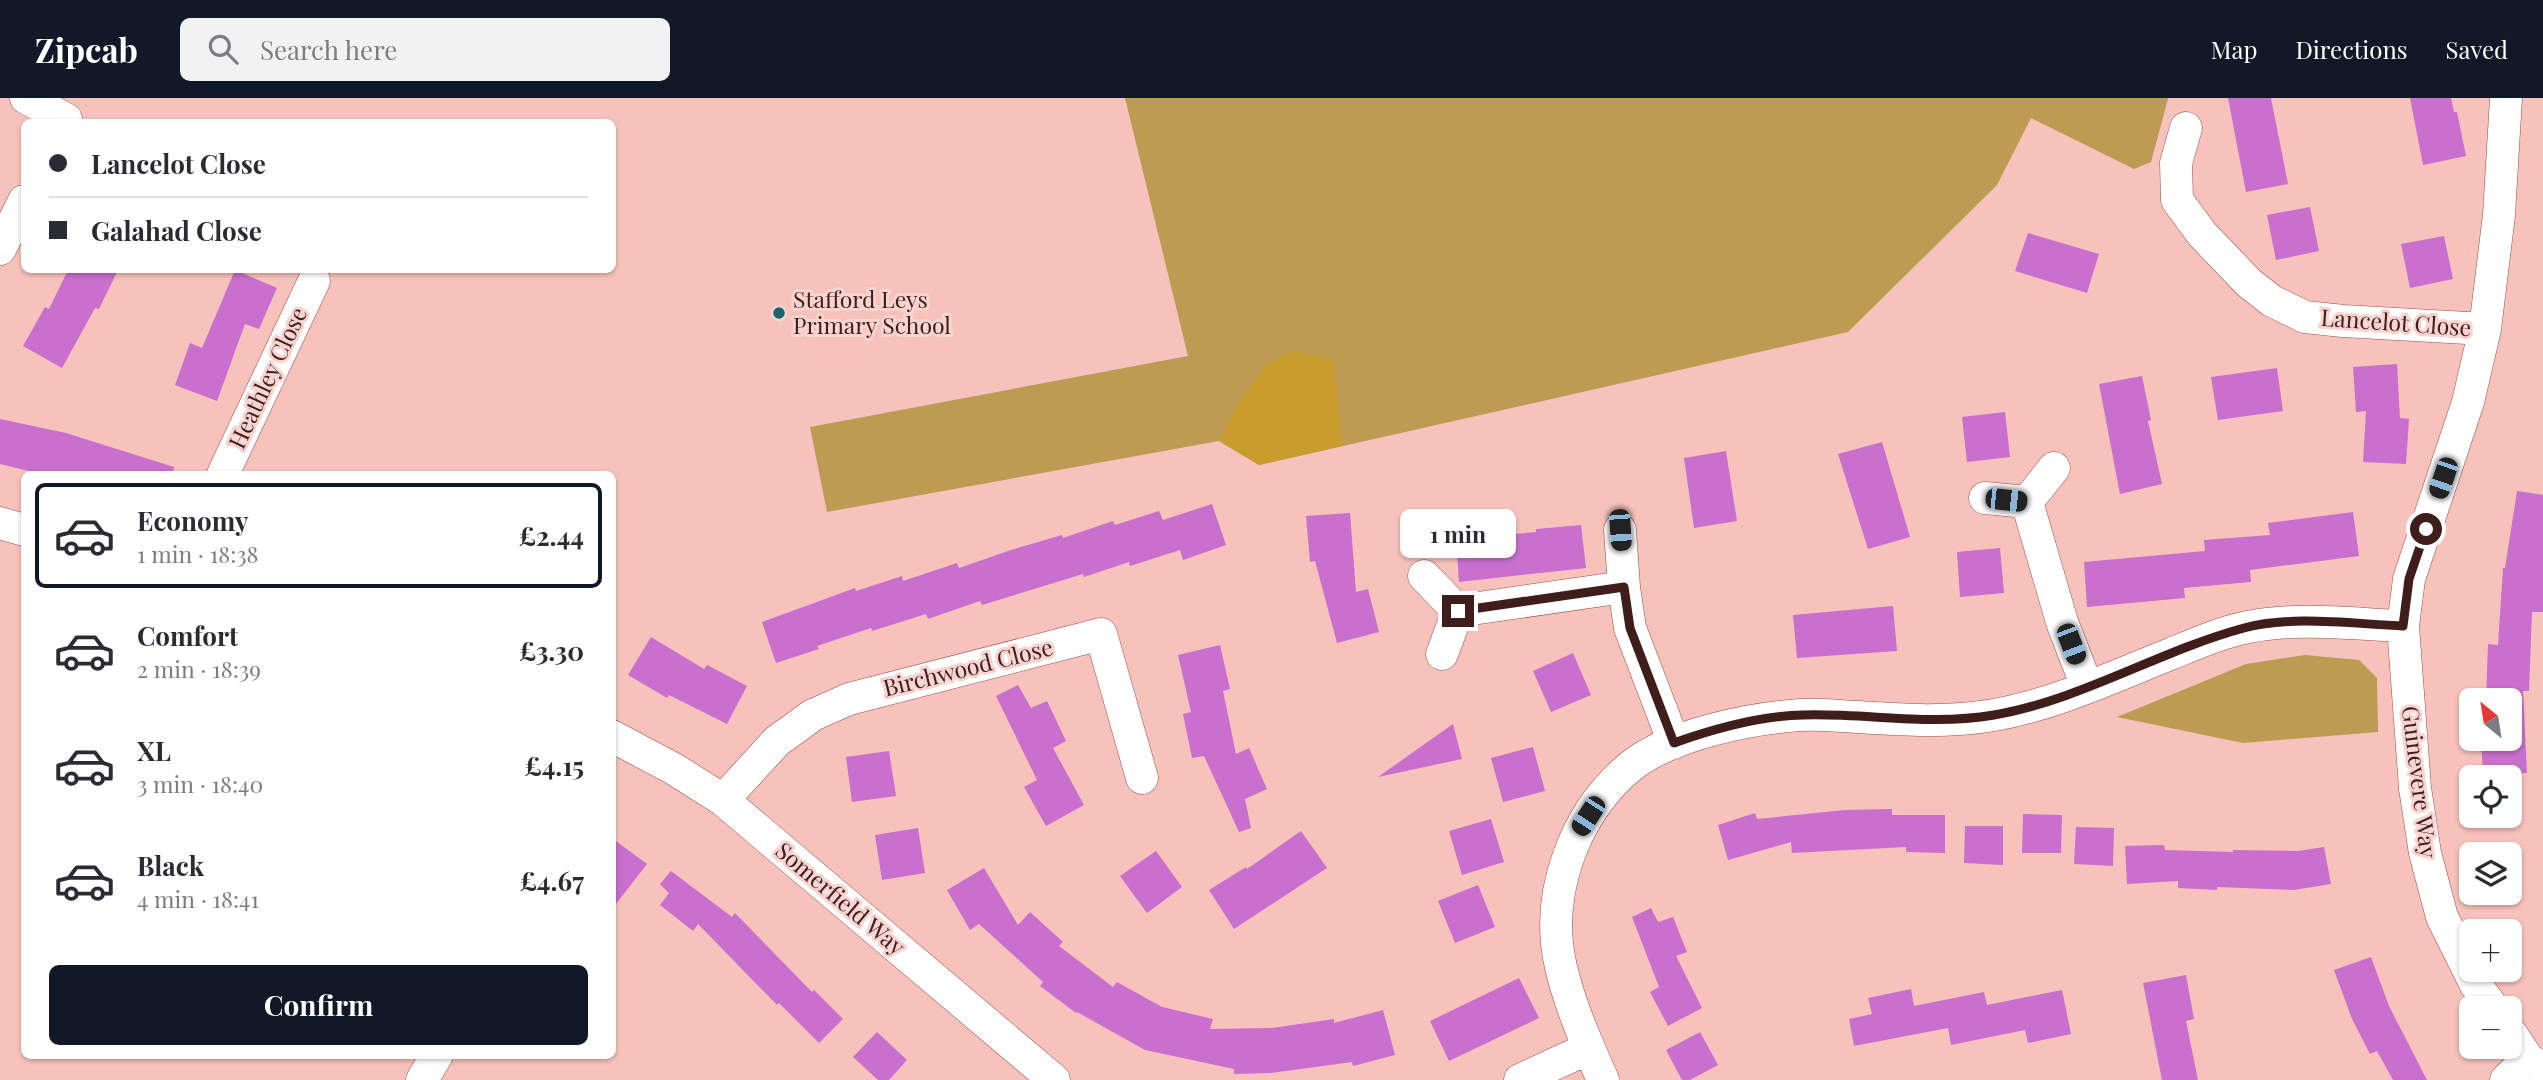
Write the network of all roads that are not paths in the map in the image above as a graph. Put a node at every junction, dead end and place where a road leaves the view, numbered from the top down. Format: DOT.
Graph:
graph roads {
  1 [pos="26,98"];
  2 [pos="2506,98"];
  3 [pos="68,113"];
  4 [pos="2186,128"];
  5 [pos="21,207"];
  6 [pos="0,249"];
  7 [pos="314,281"];
  8 [pos="2485,329"];
  9 [pos="2054,468"];
  10 [pos="224,471"];
  11 [pos="1985,498"];
  12 [pos="2027,502"];
  13 [pos="0,523"];
  14 [pos="21,529"];
  15 [pos="1620,530"];
  16 [pos="1424,576"];
  17 [pos="1624,587"];
  18 [pos="1458,611"];
  19 [pos="2403,626"];
  20 [pos="1442,654"];
  21 [pos="2087,687"];
  22 [pos="616,738"];
  23 [pos="1674,743"];
  24 [pos="1142,778"];
  25 [pos="723,800"];
  26 [pos="2484,996"];
  27 [pos="1589,1048"];
  28 [pos="1054,1080"];
  29 [pos="1520,1080"];
  30 [pos="1603,1080"];
  1 -- 3 [label="street"];
  2 -- 8 [label="street, Lancelot Close"];
  4 -- 8 [label="street, Lancelot Close"];
  5 -- 6 [label="street"];
  7 -- 10 [label="street, Heathley Close"];
  8 -- 19 [label="street, Lancelot Close"];
  9 -- 12 [label="street"];
  11 -- 12 [label="street"];
  12 -- 21 [label="street"];
  13 -- 14 [label="street"];
  15 -- 17 [label="street"];
  16 -- 18 [label="street"];
  17 -- 18 [label="street"];
  17 -- 23 [label="street"];
  18 -- 20 [label="street"];
  19 -- 21 [label="street"];
  19 -- 26 [label="street, Guinevere Way"];
  21 -- 23 [label="street"];
  22 -- 25 [label="street, Somerfield Way"];
  23 -- 27 [label="street"];
  24 -- 25 [label="street, Birchwood Close"];
  25 -- 28 [label="street, Somerfield Way"];
  27 -- 29 [label="street"];
  27 -- 30 [label="street"];
}
